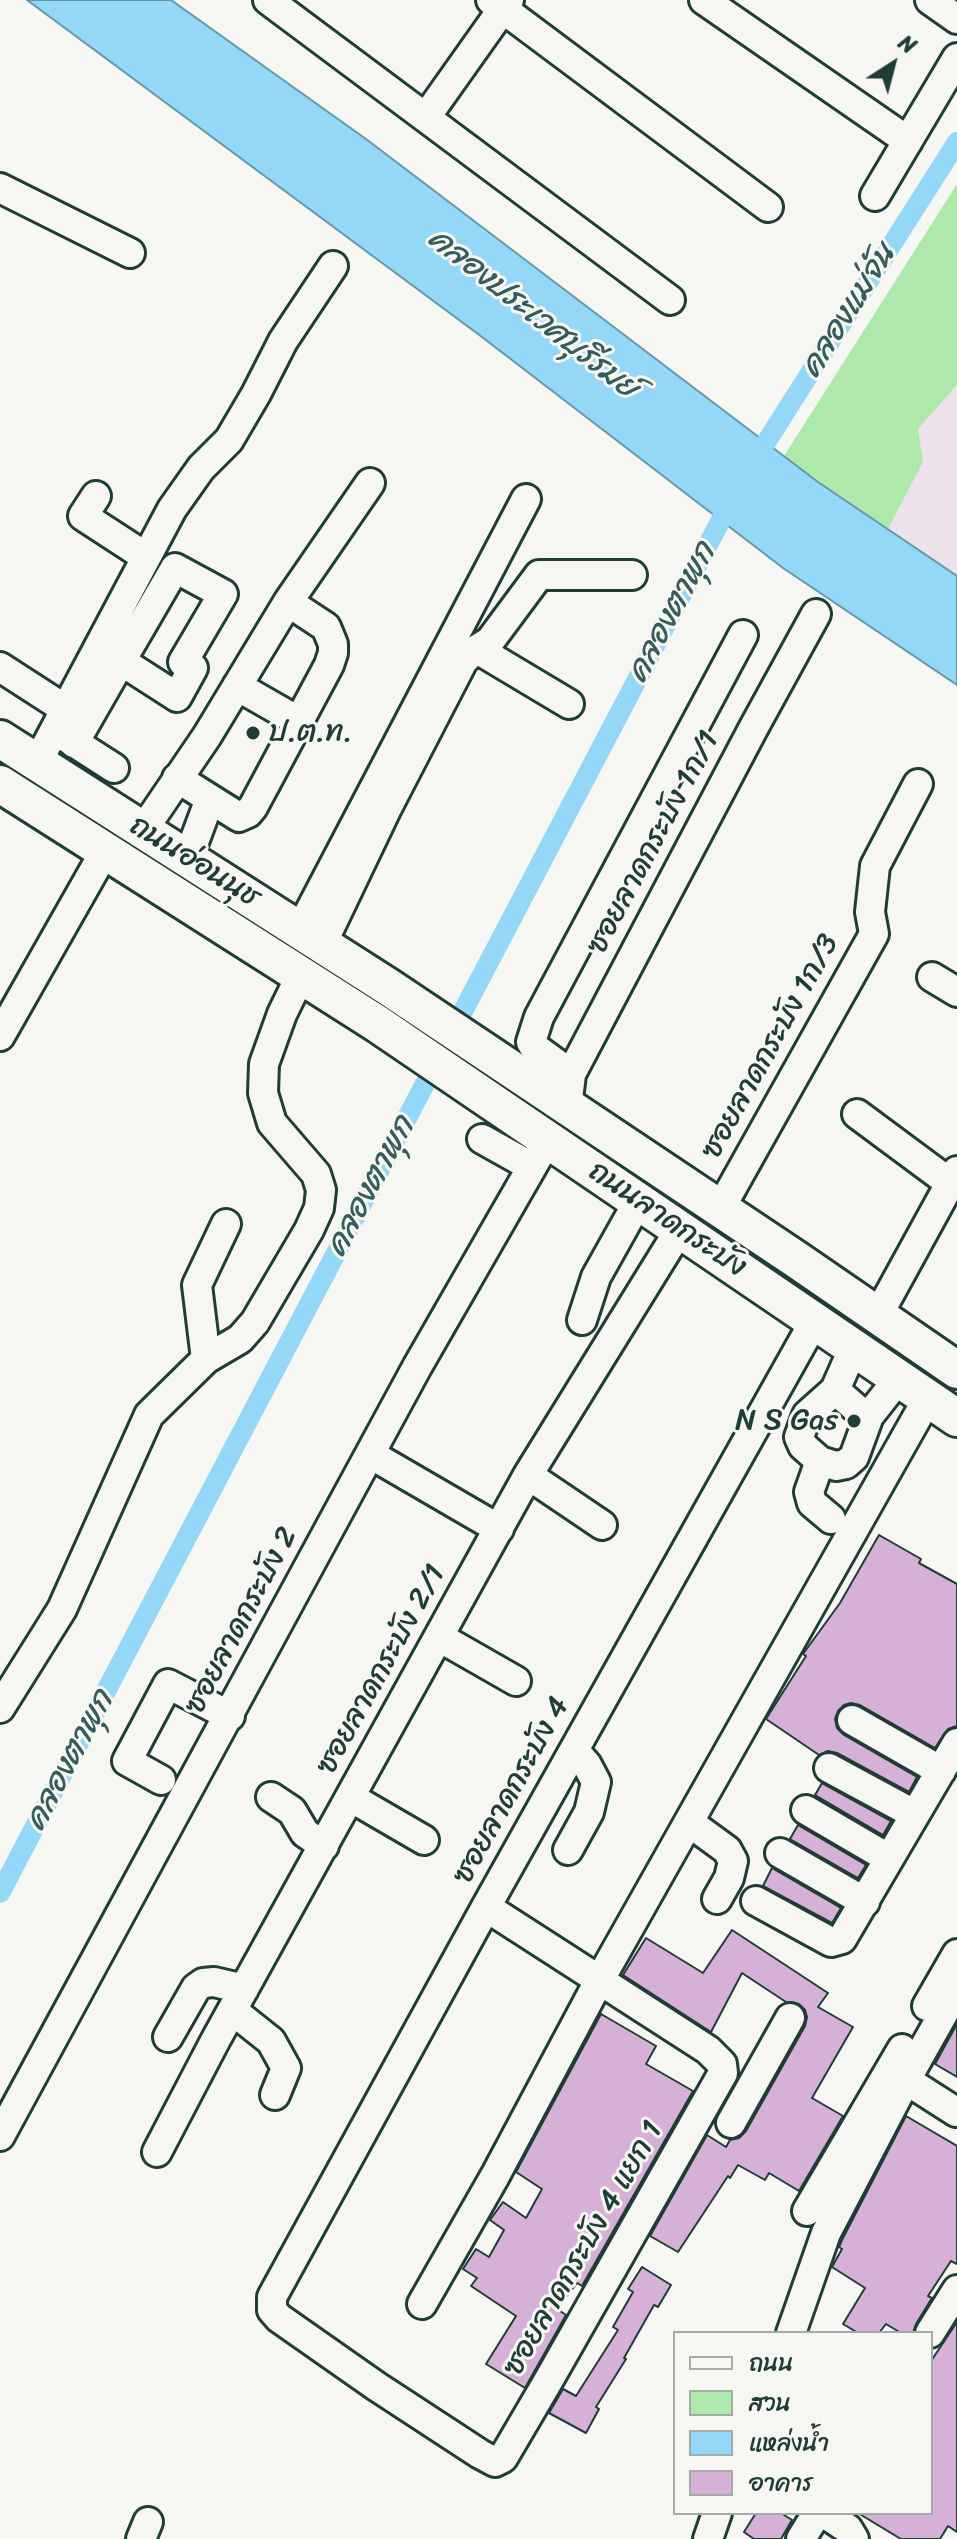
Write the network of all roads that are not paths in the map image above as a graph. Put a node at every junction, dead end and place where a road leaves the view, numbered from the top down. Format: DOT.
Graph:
graph roads {
  1 [pos="268,0"];
  2 [pos="704,0"];
  3 [pos="930,0"];
  4 [pos="501,3"];
  5 [pos="957,19"];
  6 [pos="957,58"];
  7 [pos="426,117"];
  8 [pos="908,141"];
  9 [pos="0,188"];
  10 [pos="875,196"];
  11 [pos="768,207"];
  12 [pos="130,253"];
  13 [pos="333,266"];
  14 [pos="670,300"];
  15 [pos="370,483"];
  16 [pos="96,496"];
  17 [pos="526,499"];
  18 [pos="146,557"];
  19 [pos="632,575"];
  20 [pos="288,602"];
  21 [pos="816,614"];
  22 [pos="743,635"];
  23 [pos="477,649"];
  24 [pos="121,661"];
  25 [pos="0,667"];
  26 [pos="237,686"];
  27 [pos="569,704"];
  28 [pos="298,721"];
  29 [pos="64,727"];
  30 [pos="0,739"];
  31 [pos="37,763"];
  32 [pos="114,768"];
  33 [pos="177,778"];
  34 [pos="918,784"];
  35 [pos="1,788"];
  36 [pos="210,799"];
  37 [pos="143,830"];
  38 [pos="105,851"];
  39 [pos="188,858"];
  40 [pos="311,937"];
  41 [pos="301,975"];
  42 [pos="932,977"];
  43 [pos="387,986"];
  44 [pos="957,992"];
  45 [pos="376,1023"];
  46 [pos="0,1036"];
  47 [pos="562,1092"];
  48 [pos="857,1114"];
  49 [pos="482,1139"];
  50 [pos="535,1143"];
  51 [pos="954,1177"];
  52 [pos="639,1200"];
  53 [pos="720,1209"];
  54 [pos="226,1224"];
  55 [pos="680,1229"];
  56 [pos="878,1315"];
  57 [pos="582,1320"];
  58 [pos="815,1320"];
  59 [pos="854,1347"];
  60 [pos="206,1359"];
  61 [pos="955,1364"];
  62 [pos="914,1388"];
  63 [pos="835,1390"];
  64 [pos="869,1416"];
  65 [pos="957,1418"];
  66 [pos="370,1454"];
  67 [pos="820,1461"];
  68 [pos="528,1475"];
  69 [pos="831,1519"];
  70 [pos="602,1525"];
  71 [pos="499,1529"];
  72 [pos="439,1637"];
  73 [pos="516,1681"];
  74 [pos="0,1708"];
  75 [pos="230,1716"];
  76 [pos="852,1720"];
  77 [pos="957,1743"];
  78 [pos="574,1750"];
  79 [pos="829,1768"];
  80 [pos="941,1771"];
  81 [pos="161,1780"];
  82 [pos="271,1797"];
  83 [pos="350,1797"];
  84 [pos="806,1810"];
  85 [pos="914,1814"];
  86 [pos="690,1823"];
  87 [pos="424,1840"];
  88 [pos="324,1846"];
  89 [pos="568,1850"];
  90 [pos="780,1853"];
  91 [pos="888,1858"];
  92 [pos="717,1899"];
  93 [pos="756,1901"];
  94 [pos="865,1902"];
  95 [pos="486,1907"];
  96 [pos="957,1954"];
  97 [pos="599,1981"];
  98 [pos="957,1989"];
  99 [pos="238,2000"];
  100 [pos="790,2018"];
  101 [pos="168,2037"];
  102 [pos="722,2064"];
  103 [pos="759,2074"];
  104 [pos="906,2080"];
  105 [pos="275,2095"];
  106 [pos="956,2112"];
  107 [pos="731,2123"];
  108 [pos="0,2136"];
  109 [pos="157,2152"];
  110 [pos="807,2211"];
  111 [pos="957,2290"];
  112 [pos="272,2297"];
  113 [pos="422,2304"];
  114 [pos="792,2331"];
  115 [pos="931,2331"];
  116 [pos="716,2515"];
  117 [pos="816,2515"];
  118 [pos="827,2515"];
  119 [pos="708,2539"];
  120 [pos="801,2539"];
  121 [pos="854,2539"];
  1 -- 7 [label="street"];
  2 -- 8 [label="street"];
  3 -- 5 [label="street"];
  4 -- 7 [label="street"];
  4 -- 11 [label="street"];
  6 -- 8 [label="street"];
  7 -- 14 [label="street"];
  8 -- 10 [label="street"];
  9 -- 12 [label="street"];
  13 -- 18 [label="street"];
  15 -- 20 [label="street"];
  16 -- 18 [label="street"];
  17 -- 40 [label="street"];
  18 -- 29 [label="street"];
  19 -- 23 [label="street"];
  20 -- 26 [label="street"];
  20 -- 28 [label="street"];
  21 -- 47 [label="street, ซอยลาดกระบัง 1ก/1"];
  22 -- 47 [label="street"];
  23 -- 27 [label="street"];
  23 -- 40 [label="street"];
  24 -- 24 [label="street"];
  24 -- 29 [label="street"];
  25 -- 29 [label="street"];
  26 -- 28 [label="street"];
  26 -- 33 [label="street"];
  28 -- 36 [label="street"];
  29 -- 31 [label="street"];
  29 -- 32 [label="street"];
  30 -- 31 [label="main road, ถนนอ่อนนุช"];
  31 -- 37 [label="main road, ถนนอ่อนนุช"];
  33 -- 36 [label="street"];
  33 -- 37 [label="street"];
  34 -- 53 [label="street, ซอยลาดกระบัง 1ก/3"];
  35 -- 38 [label="main road, ถนนอ่อนนุช"];
  36 -- 39 [label="street"];
  37 -- 39 [label="main road, ถนนอ่อนนุช"];
  38 -- 41 [label="main road, ถนนอ่อนนุช"];
  38 -- 46 [label="street"];
  39 -- 40 [label="main road, ถนนอ่อนนุช"];
  40 -- 43 [label="main road, ถนนอ่อนนุช"];
  41 -- 45 [label="main road, ถนนอ่อนนุช"];
  41 -- 60 [label="street"];
  42 -- 44 [label="street"];
  43 -- 47 [label="main road, ถนนลาดกระบัง"];
  45 -- 50 [label="main road, ถนนลาดกระบัง"];
  47 -- 53 [label="main road, ถนนลาดกระบัง"];
  48 -- 51 [label="street"];
  49 -- 50 [label="street"];
  50 -- 52 [label="main road, ถนนลาดกระบัง"];
  50 -- 66 [label="street, ซอยลาดกระบัง 2"];
  51 -- 56 [label="street"];
  52 -- 55 [label="main road, ถนนลาดกระบัง"];
  52 -- 57 [label="street"];
  53 -- 56 [label="main road, ถนนลาดกระบัง"];
  54 -- 60 [label="street"];
  55 -- 58 [label="main road, ถนนลาดกระบัง"];
  55 -- 68 [label="street, ซอยลาดกระบัง 2/1"];
  56 -- 61 [label="main road, ถนนลาดกระบัง"];
  58 -- 59 [label="main road, ถนนลาดกระบัง"];
  58 -- 78 [label="street, ซอยลาดกระบัง 4"];
  59 -- 62 [label="main road, ถนนลาดกระบัง"];
  59 -- 63 [label="street"];
  60 -- 74 [label="street"];
  62 -- 64 [label="street"];
  62 -- 65 [label="main road, ถนนลาดกระบัง"];
  62 -- 86 [label="street"];
  63 -- 64 [label="street"];
  63 -- 67 [label="street"];
  64 -- 67 [label="street"];
  66 -- 71 [label="street"];
  66 -- 75 [label="street, ซอยลาดกระบัง 2"];
  67 -- 69 [label="street"];
  68 -- 70 [label="street"];
  68 -- 71 [label="street, ซอยลาดกระบัง 2/1"];
  71 -- 72 [label="street, ซอยลาดกระบัง 2/1"];
  72 -- 73 [label="street"];
  72 -- 83 [label="street, ซอยลาดกระบัง 2/1"];
  75 -- 81 [label="street"];
  75 -- 108 [label="street, ซอยลาดกระบัง 2"];
  76 -- 80 [label="street"];
  77 -- 80 [label="street"];
  78 -- 89 [label="street"];
  78 -- 95 [label="street, ซอยลาดกระบัง 4"];
  79 -- 85 [label="street"];
  80 -- 85 [label="street"];
  82 -- 88 [label="street"];
  83 -- 87 [label="street"];
  83 -- 88 [label="street, ซอยลาดกระบัง 2/1"];
  84 -- 91 [label="street"];
  85 -- 91 [label="street"];
  86 -- 92 [label="street"];
  86 -- 97 [label="street"];
  88 -- 99 [label="street, ซอยลาดกระบัง 2/1"];
  90 -- 94 [label="street"];
  91 -- 94 [label="street"];
  93 -- 94 [label="street"];
  95 -- 97 [label="street"];
  95 -- 112 [label="street, ซอยลาดกระบัง 4"];
  96 -- 110 [label="street"];
  97 -- 102 [label="street"];
  97 -- 113 [label="street"];
  98 -- 104 [label="street"];
  99 -- 101 [label="street"];
  99 -- 105 [label="street"];
  99 -- 109 [label="street, ซอยลาดกระบัง 2/1"];
  100 -- 103 [label="street"];
  102 -- 103 [label="street"];
  102 -- 112 [label="street, ซอยลาดกระบัง 4 แยก 1"];
  103 -- 107 [label="street"];
  104 -- 106 [label="street"];
  104 -- 114 [label="street"];
  111 -- 115 [label="street"];
  116 -- 119 [label="street"];
  117 -- 120 [label="street"];
  118 -- 121 [label="street"];
}
